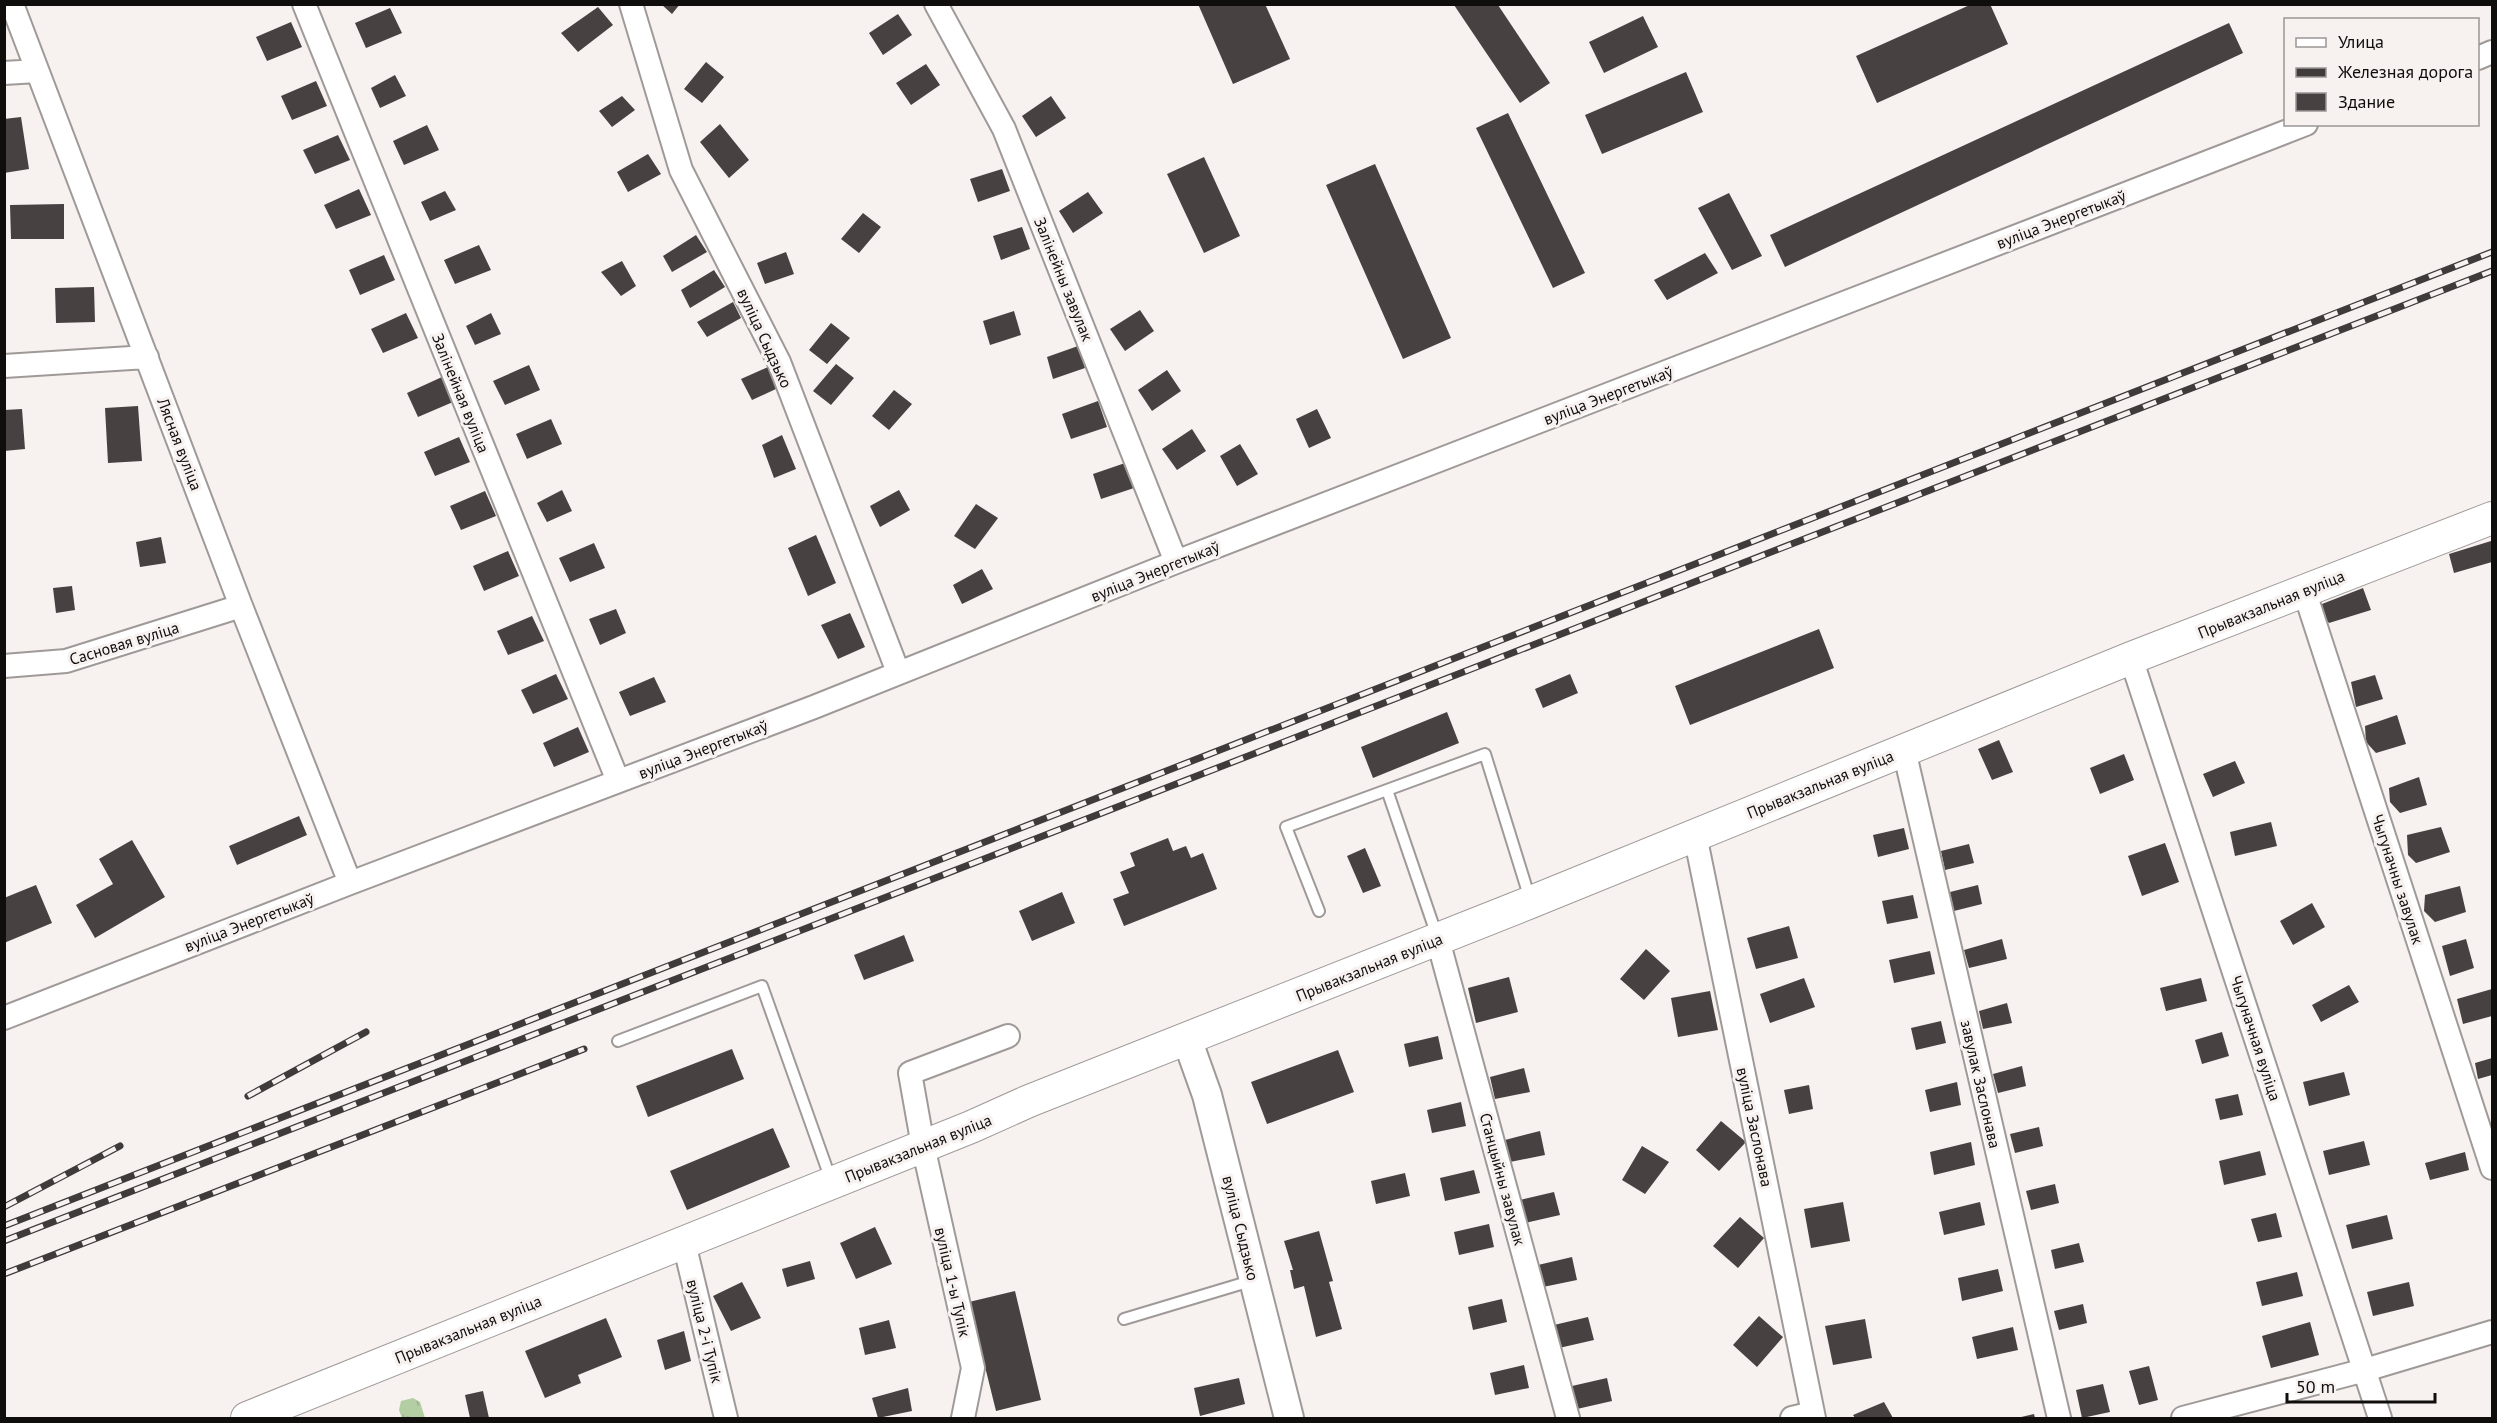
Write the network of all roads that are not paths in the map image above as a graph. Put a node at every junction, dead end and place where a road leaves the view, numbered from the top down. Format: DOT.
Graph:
graph roads {
  1 [pos="12,4"];
  2 [pos="304,4"];
  3 [pos="631,4"];
  4 [pos="936,4"];
  5 [pos="2493,52"];
  6 [pos="2479,58"];
  7 [pos="37,71"];
  8 [pos="4,73"];
  9 [pos="2301,126"];
  10 [pos="147,357"];
  11 [pos="4,366"];
  12 [pos="2493,518"];
  13 [pos="1176,562"];
  14 [pos="2304,590"];
  15 [pos="241,606"];
  16 [pos="2131,658"];
  17 [pos="4,666"];
  18 [pos="898,672"];
  19 [pos="1904,750"];
  20 [pos="618,781"];
  21 [pos="1387,790"];
  22 [pos="1695,835"];
  23 [pos="350,883"];
  24 [pos="1531,902"];
  25 [pos="1319,911"];
  26 [pos="1438,940"];
  27 [pos="4,1018"];
  28 [pos="1008,1036"];
  29 [pos="1187,1039"];
  30 [pos="618,1041"];
  31 [pos="923,1146"];
  32 [pos="2493,1168"];
  33 [pos="833,1183"];
  34 [pos="684,1243"];
  35 [pos="1254,1280"];
  36 [pos="1124,1319"];
  37 [pos="2493,1332"];
  38 [pos="2365,1370"];
  39 [pos="1806,1417"];
  40 [pos="247,1419"];
  41 [pos="726,1419"];
  42 [pos="963,1419"];
  43 [pos="1290,1419"];
  44 [pos="1568,1419"];
  45 [pos="2059,1419"];
  46 [pos="2183,1419"];
  47 [pos="2380,1419"];
  1 -- 7 [label="street, Лясная вуліца"];
  2 -- 20 [label="street, Залінейная вуліца"];
  3 -- 18 [label="street, вуліца Сыдзько"];
  4 -- 13 [label="street, Залінейны завулак"];
  5 -- 6 [label="street"];
  7 -- 8 [label="street"];
  7 -- 10 [label="street, Лясная вуліца"];
  9 -- 13 [label="street, вуліца Энергетыкаў"];
  10 -- 11 [label="street"];
  10 -- 15 [label="street, Лясная вуліца"];
  12 -- 14 [label="main road, Прывакзальная вуліца"];
  13 -- 18 [label="street, вуліца Энергетыкаў"];
  14 -- 16 [label="main road, Прывакзальная вуліца"];
  14 -- 32 [label="street, Чыгуначны завулак"];
  15 -- 17 [label="street, Сасновая вуліца"];
  15 -- 23 [label="street, Лясная вуліца"];
  16 -- 19 [label="main road, Прывакзальная вуліца"];
  16 -- 38 [label="street, Чыгуначная вуліца"];
  18 -- 20 [label="street, вуліца Энергетыкаў"];
  19 -- 22 [label="main road, Прывакзальная вуліца"];
  19 -- 45 [label="street, завулак Заслонава"];
  20 -- 23 [label="street, вуліца Энергетыкаў"];
  21 -- 24 [label="lane"];
  21 -- 25 [label="lane"];
  21 -- 26 [label="lane"];
  22 -- 24 [label="main road, Прывакзальная вуліца"];
  22 -- 39 [label="street, вуліца Заслонава"];
  23 -- 27 [label="street, вуліца Энергетыкаў"];
  24 -- 26 [label="main road, Прывакзальная вуліца"];
  26 -- 29 [label="main road, Прывакзальная вуліца"];
  26 -- 44 [label="street, Станцыйны завулак"];
  28 -- 31 [label="street, вуліца 1-ы Тупік"];
  29 -- 31 [label="main road, Прывакзальная вуліца"];
  29 -- 35 [label="street, вуліца Сыдзько"];
  30 -- 33 [label="lane"];
  31 -- 33 [label="main road, Прывакзальная вуліца"];
  31 -- 42 [label="street, вуліца 1-ы Тупік"];
  33 -- 34 [label="main road, Прывакзальная вуліца"];
  34 -- 40 [label="main road, Прывакзальная вуліца"];
  34 -- 41 [label="street, вуліца 2-і Тупік"];
  35 -- 36 [label="lane"];
  35 -- 43 [label="street, вуліца Сыдзько"];
  37 -- 38 [label="street"];
  38 -- 46 [label="street"];
  38 -- 47 [label="street, Чыгуначная вуліца"];
}
